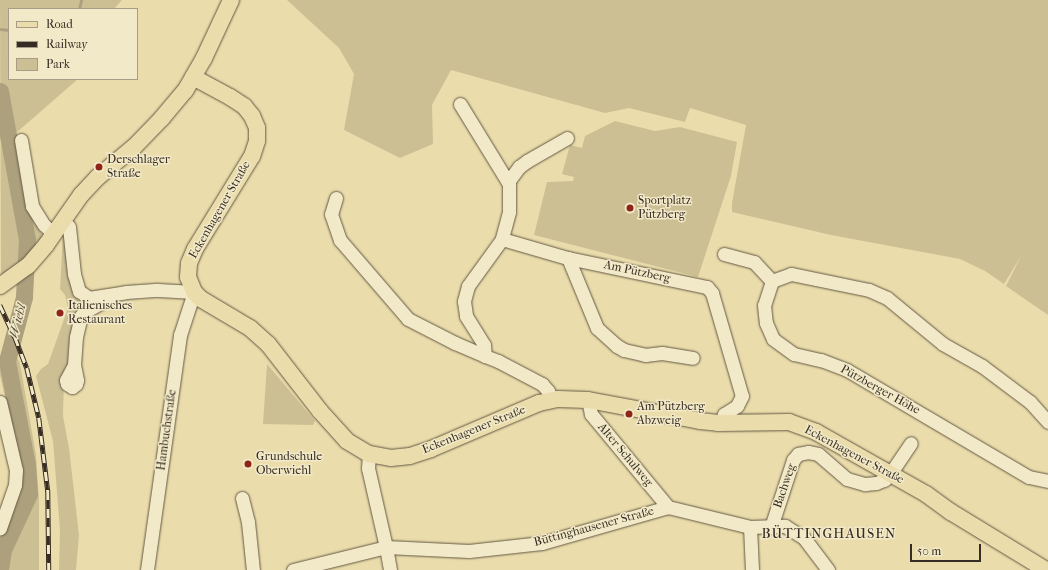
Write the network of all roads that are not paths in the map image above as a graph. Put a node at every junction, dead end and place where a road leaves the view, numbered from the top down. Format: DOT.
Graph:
graph roads {
  1 [pos="231,0"];
  2 [pos="193,77"];
  3 [pos="460,104"];
  4 [pos="567,138"];
  5 [pos="21,140"];
  6 [pos="508,182"];
  7 [pos="336,198"];
  8 [pos="63,220"];
  9 [pos="53,233"];
  10 [pos="502,239"];
  11 [pos="724,254"];
  12 [pos="568,258"];
  13 [pos="772,281"];
  14 [pos="0,286"];
  15 [pos="194,292"];
  16 [pos="113,294"];
  17 [pos="485,356"];
  18 [pos="693,358"];
  19 [pos="74,365"];
  20 [pos="552,400"];
  21 [pos="588,400"];
  22 [pos="0,402"];
  23 [pos="1048,422"];
  24 [pos="721,423"];
  25 [pos="911,443"];
  26 [pos="369,454"];
  27 [pos="890,474"];
  28 [pos="1048,481"];
  29 [pos="242,498"];
  30 [pos="668,507"];
  31 [pos="750,527"];
  32 [pos="771,527"];
  33 [pos="0,528"];
  34 [pos="386,547"];
  35 [pos="147,570"];
  36 [pos="253,570"];
  37 [pos="293,570"];
  38 [pos="390,570"];
  39 [pos="752,570"];
  40 [pos="828,570"];
  41 [pos="1046,570"];
  1 -- 2 [label="main road"];
  2 -- 8 [label="main road"];
  2 -- 15 [label="main road, Eckenhagener Straße"];
  3 -- 6 [label="street"];
  4 -- 6 [label="street"];
  5 -- 9 [label="street"];
  6 -- 10 [label="street"];
  7 -- 17 [label="street"];
  8 -- 9 [label="main road"];
  8 -- 16 [label="street"];
  9 -- 14 [label="main road"];
  10 -- 12 [label="street, Am Pützberg"];
  10 -- 17 [label="street"];
  11 -- 13 [label="street"];
  12 -- 18 [label="street"];
  12 -- 24 [label="street, Am Pützberg"];
  13 -- 23 [label="street"];
  13 -- 28 [label="street, Pützberger Höhe"];
  15 -- 16 [label="street"];
  15 -- 26 [label="main road, Eckenhagener Straße"];
  15 -- 35 [label="street, Hambuchstraße"];
  16 -- 19 [label="street"];
  17 -- 20 [label="street"];
  20 -- 21 [label="main road, Eckenhagener Straße"];
  20 -- 26 [label="main road, Eckenhagener Straße"];
  21 -- 24 [label="main road, Eckenhagener Straße"];
  21 -- 30 [label="street, Alter Schulweg"];
  22 -- 33 [label="street"];
  24 -- 27 [label="main road, Eckenhagener Straße"];
  25 -- 27 [label="street"];
  26 -- 34 [label="street"];
  27 -- 32 [label="street, Bachweg"];
  27 -- 41 [label="main road, Eckenhagener Straße"];
  29 -- 36 [label="street"];
  30 -- 31 [label="street, Büttinghausener Straße"];
  30 -- 34 [label="street, Büttinghausener Straße"];
  31 -- 32 [label="street, Büttinghausener Straße"];
  31 -- 39 [label="street"];
  32 -- 40 [label="street, Büttinghausener Straße"];
  34 -- 37 [label="street, Büttinghausener Straße"];
  34 -- 38 [label="street"];
}
